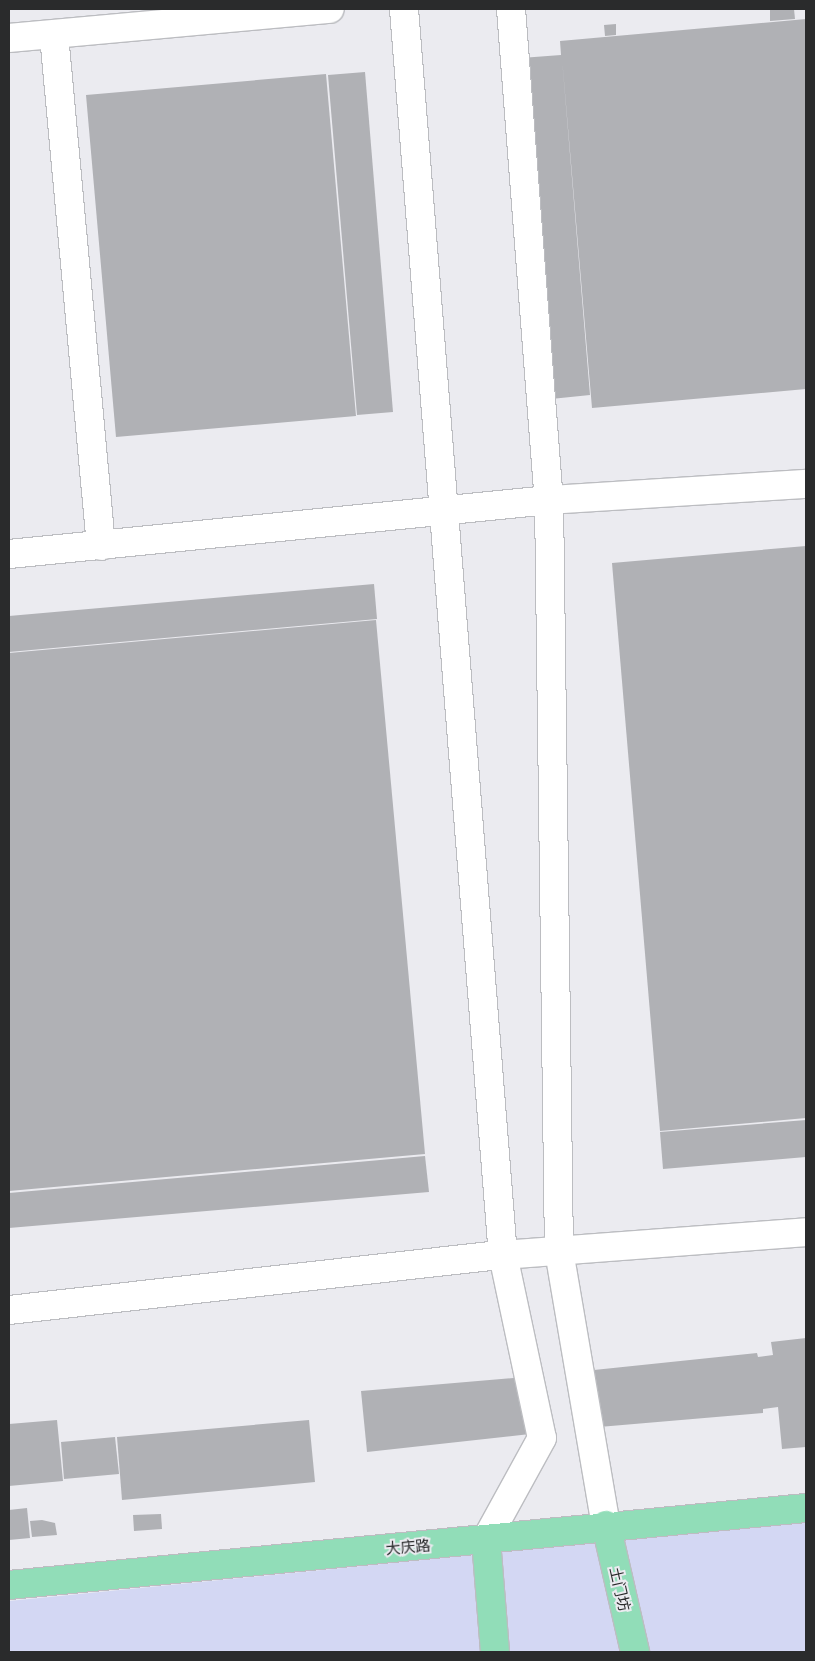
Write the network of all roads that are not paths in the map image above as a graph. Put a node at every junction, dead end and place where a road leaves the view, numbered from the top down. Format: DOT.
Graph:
graph roads {
  1 [pos="330,9"];
  2 [pos="404,9"];
  3 [pos="511,9"];
  4 [pos="191,15"];
  5 [pos="54,34"];
  6 [pos="9,38"];
  7 [pos="806,484"];
  8 [pos="550,500"];
  9 [pos="447,512"];
  10 [pos="100,546"];
  11 [pos="9,554"];
  12 [pos="806,1232"];
  13 [pos="559,1251"];
  14 [pos="503,1254"];
  15 [pos="9,1310"];
  16 [pos="806,1508"];
  17 [pos="606,1525"];
  18 [pos="486,1540"];
  19 [pos="9,1585"];
  20 [pos="494,1652"];
  21 [pos="635,1652"];
  1 -- 4 [label="street"];
  2 -- 9 [label="street"];
  3 -- 8 [label="street"];
  4 -- 5 [label="street"];
  5 -- 6 [label="street"];
  5 -- 10 [label="street"];
  7 -- 8 [label="street"];
  8 -- 9 [label="street"];
  8 -- 13 [label="street"];
  9 -- 10 [label="street"];
  9 -- 14 [label="street"];
  10 -- 11 [label="street"];
  12 -- 13 [label="street"];
  13 -- 14 [label="street"];
  13 -- 17 [label="street"];
  14 -- 15 [label="street"];
  14 -- 18 [label="street"];
  16 -- 17 [label="main road, 大庆路"];
  17 -- 18 [label="main road, 大庆路"];
  17 -- 21 [label="main road, 土门坊"];
  18 -- 19 [label="main road, 大庆路"];
  18 -- 20 [label="main road"];
}
